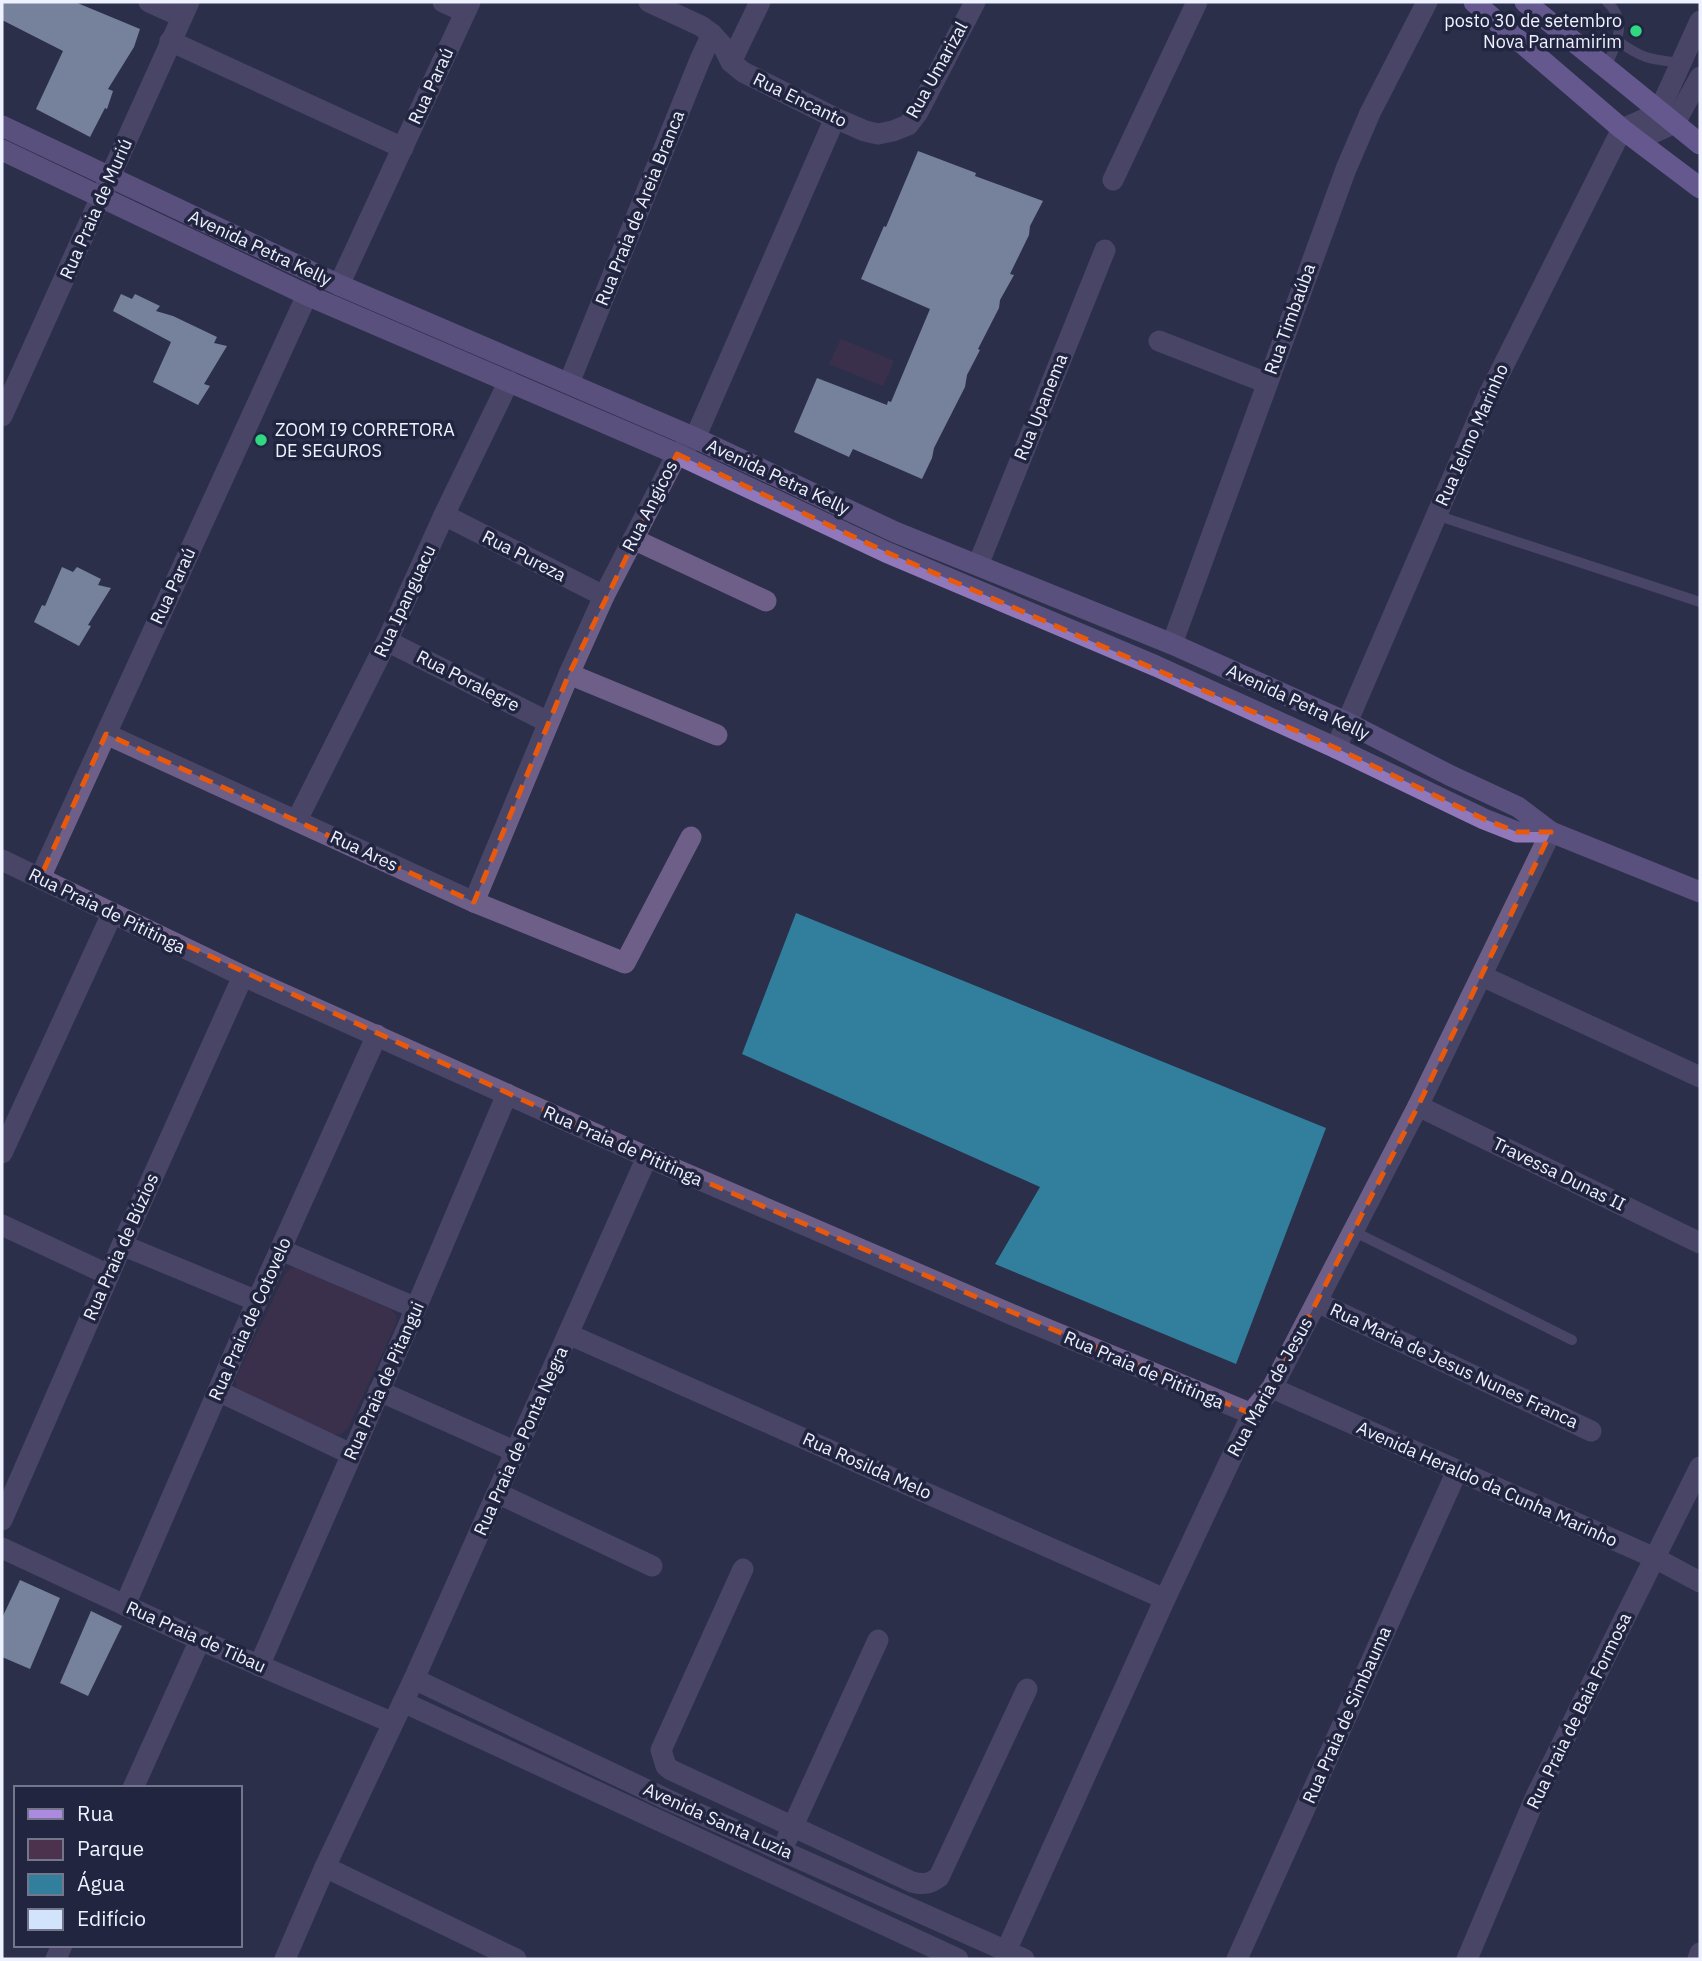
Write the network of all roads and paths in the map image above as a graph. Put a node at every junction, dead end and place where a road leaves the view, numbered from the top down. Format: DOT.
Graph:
graph roads {
  1 [pos="149,2"];
  2 [pos="443,2"];
  3 [pos="649,2"];
  4 [pos="760,2"];
  5 [pos="975,2"];
  6 [pos="1197,2"];
  7 [pos="1427,2"];
  8 [pos="1474,2"];
  9 [pos="1526,2"];
  10 [pos="1607,2"];
  11 [pos="468,7"];
  12 [pos="185,9"];
  13 [pos="1700,21"];
  14 [pos="712,34"];
  15 [pos="170,41"];
  16 [pos="1618,41"];
  17 [pos="732,62"];
  18 [pos="1681,63"];
  19 [pos="1606,68"];
  20 [pos="1700,77"];
  21 [pos="1667,116"];
  22 [pos="835,118"];
  23 [pos="2,126"];
  24 [pos="893,131"];
  25 [pos="1630,134"];
  26 [pos="1700,144"];
  27 [pos="403,148"];
  28 [pos="2,150"];
  29 [pos="111,176"];
  30 [pos="1113,180"];
  31 [pos="1700,188"];
  32 [pos="101,197"];
  33 [pos="1105,250"];
  34 [pos="339,285"];
  35 [pos="307,295"];
  36 [pos="1159,341"];
  37 [pos="509,381"];
  38 [pos="569,383"];
  39 [pos="1267,383"];
  40 [pos="2,416"];
  41 [pos="695,438"];
  42 [pos="677,454"];
  43 [pos="444,515"];
  44 [pos="1437,515"];
  45 [pos="633,539"];
  46 [pos="978,565"];
  47 [pos="604,596"];
  48 [pos="766,601"];
  49 [pos="1700,603"];
  50 [pos="387,641"];
  51 [pos="1172,644"];
  52 [pos="569,674"];
  53 [pos="548,722"];
  54 [pos="1346,722"];
  55 [pos="106,734"];
  56 [pos="717,735"];
  57 [pos="1336,748"];
  58 [pos="297,820"];
  59 [pos="1551,832"];
  60 [pos="691,837"];
  61 [pos="2,860"];
  62 [pos="40,878"];
  63 [pos="1700,892"];
  64 [pos="474,902"];
  65 [pos="112,914"];
  66 [pos="243,976"];
  67 [pos="1482,976"];
  68 [pos="377,1035"];
  69 [pos="1700,1077"];
  70 [pos="507,1094"];
  71 [pos="1418,1106"];
  72 [pos="9,1122"];
  73 [pos="2,1153"];
  74 [pos="647,1157"];
  75 [pos="2,1225"];
  76 [pos="1353,1231"];
  77 [pos="1700,1243"];
  78 [pos="122,1245"];
  79 [pos="281,1250"];
  80 [pos="109,1275"];
  81 [pos="257,1301"];
  82 [pos="1317,1302"];
  83 [pos="416,1308"];
  84 [pos="568,1334"];
  85 [pos="1572,1340"];
  86 [pos="1272,1388"];
  87 [pos="218,1391"];
  88 [pos="380,1391"];
  89 [pos="1252,1414"];
  90 [pos="1591,1431"];
  91 [pos="516,1452"];
  92 [pos="351,1454"];
  93 [pos="1700,1467"];
  94 [pos="1457,1471"];
  95 [pos="497,1493"];
  96 [pos="2,1520"];
  97 [pos="4,1555"];
  98 [pos="1655,1558"];
  99 [pos="652,1566"];
  100 [pos="743,1569"];
  101 [pos="1700,1582"];
  102 [pos="1165,1599"];
  103 [pos="125,1605"];
  104 [pos="200,1640"];
  105 [pos="878,1640"];
  106 [pos="259,1666"];
  107 [pos="414,1679"];
  108 [pos="1027,1689"];
  109 [pos="403,1702"];
  110 [pos="393,1723"];
  111 [pos="134,1786"];
  112 [pos="793,1828"];
  113 [pos="782,1850"];
  114 [pos="325,1867"];
  115 [pos="1700,1953"];
  116 [pos="1015,1955"];
  117 [pos="285,1959"];
  118 [pos="516,1959"];
  119 [pos="958,1959"];
  120 [pos="1237,1959"];
  121 [pos="1466,1959"];
  122 [pos="1698,1959"];
  1 -- 12 [label="street"];
  2 -- 11 [label="street"];
  3 -- 14 [label="street, Rua Encanto"];
  4 -- 17 [label="street"];
  5 -- 24 [label="street, Rua Umarizal"];
  6 -- 30 [label="street"];
  7 -- 39 [label="street, Rua Timbaúba"];
  8 -- 25 [label="main road"];
  9 -- 19 [label="main road"];
  10 -- 16 [label="lane"];
  11 -- 27 [label="street, Rua Paraú"];
  12 -- 15 [label="street, Rua Praia de Muriú"];
  13 -- 18 [label="street"];
  14 -- 17 [label="street, Rua Encanto"];
  14 -- 38 [label="street, Rua Praia de Areia Branca"];
  15 -- 27 [label="street"];
  15 -- 29 [label="street, Rua Praia de Muriú"];
  16 -- 18 [label="lane"];
  16 -- 19 [label="lane"];
  17 -- 22 [label="street, Rua Encanto"];
  18 -- 21 [label="street"];
  19 -- 21 [label="main road"];
  20 -- 21 [label="street"];
  21 -- 25 [label="street"];
  21 -- 26 [label="main road"];
  22 -- 24 [label="street, Rua Encanto"];
  22 -- 41 [label="street, Rua Angicos"];
  23 -- 29 [label="street, Avenida Petra Kelly"];
  25 -- 31 [label="main road"];
  25 -- 44 [label="street, Rua Ielmo Marinho"];
  27 -- 34 [label="street, Rua Paraú"];
  28 -- 32 [label="street, Avenida Petra Kelly"];
  29 -- 32 [label="street, Rua Praia de Muriú"];
  29 -- 34 [label="street, Avenida Petra Kelly"];
  32 -- 35 [label="street, Avenida Petra Kelly"];
  32 -- 40 [label="street, Rua Praia de Muriú"];
  33 -- 46 [label="street, Rua Upanema"];
  34 -- 38 [label="street, Avenida Petra Kelly"];
  35 -- 37 [label="street, Avenida Petra Kelly"];
  35 -- 55 [label="street, Rua Paraú"];
  36 -- 39 [label="street"];
  37 -- 42 [label="street, Avenida Petra Kelly"];
  37 -- 43 [label="street, Rua Ipanguacu"];
  38 -- 41 [label="street, Avenida Petra Kelly"];
  39 -- 51 [label="street, Rua Timbaúba"];
  41 -- 42 [label="street, Rua Angicos"];
  41 -- 46 [label="street, Avenida Petra Kelly"];
  42 -- 45 [label="street, Rua Angicos"];
  42 -- 57 [label="street, Avenida Petra Kelly"];
  43 -- 47 [label="street, Rua Pureza"];
  43 -- 50 [label="street, Rua Ipanguacu"];
  44 -- 49 [label="lane"];
  44 -- 54 [label="street, Rua Ielmo Marinho"];
  45 -- 47 [label="street, Rua Angicos"];
  45 -- 48 [label="street"];
  46 -- 51 [label="street, Avenida Petra Kelly"];
  47 -- 52 [label="street, Rua Angicos"];
  50 -- 53 [label="street, Rua Poralegre"];
  50 -- 58 [label="street, Rua Ipanguacu"];
  51 -- 54 [label="street, Avenida Petra Kelly"];
  52 -- 53 [label="street, Rua Angicos"];
  52 -- 56 [label="street"];
  53 -- 64 [label="street, Rua Angicos"];
  54 -- 57 [label="street, Rua Ielmo Marinho"];
  54 -- 59 [label="street, Avenida Petra Kelly"];
  55 -- 58 [label="street, Rua Ares"];
  55 -- 62 [label="street, Rua Paraú"];
  57 -- 59 [label="street, Avenida Petra Kelly"];
  58 -- 64 [label="street, Rua Ares"];
  59 -- 63 [label="street, Avenida Petra Kelly"];
  59 -- 67 [label="street, Rua Maria de Jesus"];
  60 -- 64 [label="street, Rua Ares"];
  61 -- 62 [label="street, Rua Praia de Pititinga"];
  62 -- 65 [label="street, Rua Praia de Pititinga"];
  65 -- 66 [label="street, Rua Praia de Pititinga"];
  65 -- 72 [label="street"];
  66 -- 68 [label="street, Rua Praia de Pititinga"];
  66 -- 78 [label="street, Rua Praia de Búzios"];
  67 -- 69 [label="street"];
  67 -- 71 [label="street, Rua Maria de Jesus"];
  68 -- 70 [label="street, Rua Praia de Pititinga"];
  68 -- 79 [label="street, Rua Praia de Cotovelo"];
  70 -- 74 [label="street, Rua Praia de Pititinga"];
  70 -- 83 [label="street, Rua Praia de Pitangui"];
  71 -- 76 [label="street, Rua Maria de Jesus"];
  71 -- 77 [label="street, Travessa Dunas II"];
  72 -- 73 [label="street"];
  74 -- 84 [label="street, Rua Praia de Ponta Negra"];
  74 -- 89 [label="street, Rua Praia de Pititinga"];
  75 -- 80 [label="street"];
  76 -- 82 [label="street, Rua Maria de Jesus"];
  76 -- 85 [label="lane"];
  78 -- 80 [label="street, Rua Praia de Búzios"];
  78 -- 81 [label="street"];
  79 -- 81 [label="street, Rua Praia de Cotovelo"];
  79 -- 83 [label="street"];
  80 -- 96 [label="street, Rua Praia de Búzios"];
  81 -- 87 [label="street, Rua Praia de Cotovelo"];
  82 -- 86 [label="street, Rua Maria de Jesus"];
  82 -- 90 [label="street, Rua Maria de Jesus Nunes Franca"];
  83 -- 88 [label="street, Rua Praia de Pitangui"];
  84 -- 91 [label="street, Rua Praia de Ponta Negra"];
  84 -- 102 [label="street, Rua Rosilda Melo"];
  86 -- 89 [label="street, Rua Maria de Jesus"];
  86 -- 94 [label="street, Avenida Heraldo da Cunha Marinho"];
  87 -- 92 [label="street"];
  87 -- 103 [label="street, Rua Praia de Cotovelo"];
  88 -- 91 [label="street"];
  88 -- 92 [label="street, Rua Praia de Pitangui"];
  89 -- 102 [label="street, Rua Maria de Jesus"];
  91 -- 95 [label="street, Rua Praia de Ponta Negra"];
  92 -- 106 [label="street, Rua Praia de Pitangui"];
  93 -- 98 [label="street, Rua Praia de Baia Formosa"];
  94 -- 98 [label="street, Avenida Heraldo da Cunha Marinho"];
  94 -- 120 [label="street, Rua Praia de Simbauma"];
  95 -- 99 [label="street"];
  95 -- 107 [label="street, Rua Praia de Ponta Negra"];
  97 -- 103 [label="street, Rua Praia de Tibau"];
  98 -- 101 [label="street, Avenida Heraldo da Cunha Marinho"];
  98 -- 121 [label="street, Rua Praia de Baia Formosa"];
  100 -- 112 [label="street"];
  102 -- 116 [label="street, Rua Maria de Jesus"];
  103 -- 104 [label="street, Rua Praia de Tibau"];
  104 -- 106 [label="street, Rua Praia de Tibau"];
  104 -- 111 [label="street"];
  105 -- 112 [label="street"];
  106 -- 110 [label="street, Rua Praia de Tibau"];
  107 -- 109 [label="street, Rua Praia de Ponta Negra"];
  107 -- 113 [label="street, Avenida Santa Luzia"];
  108 -- 112 [label="street"];
  109 -- 110 [label="street, Rua Praia de Ponta Negra"];
  109 -- 119 [label="street, Avenida Santa Luzia"];
  110 -- 114 [label="street, Rua Praia de Ponta Negra"];
  112 -- 113 [label="street"];
  113 -- 116 [label="street, Avenida Santa Luzia"];
  114 -- 117 [label="street, Rua Praia de Ponta Negra"];
  114 -- 118 [label="street"];
  115 -- 122 [label="street"];
}
